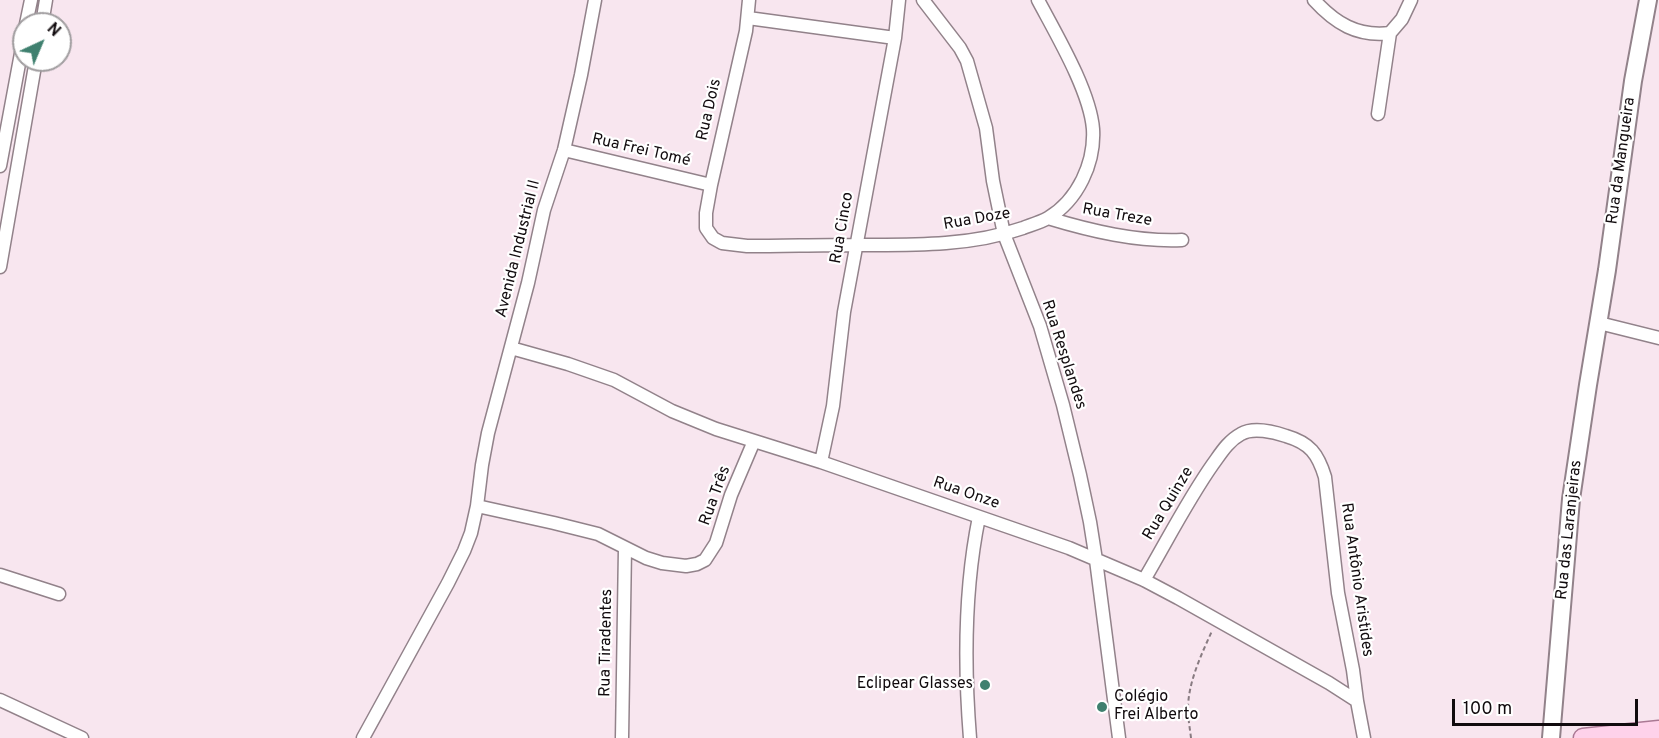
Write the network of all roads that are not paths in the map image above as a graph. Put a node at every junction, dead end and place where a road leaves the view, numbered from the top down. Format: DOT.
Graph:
graph roads {
  1 [pos="595,0"];
  2 [pos="749,0"];
  3 [pos="899,0"];
  4 [pos="923,0"];
  5 [pos="1038,0"];
  6 [pos="1314,0"];
  7 [pos="1411,0"];
  8 [pos="1648,0"];
  9 [pos="748,18"];
  10 [pos="1390,33"];
  11 [pos="895,38"];
  12 [pos="17,72"];
  13 [pos="34,72"];
  14 [pos="1378,114"];
  15 [pos="564,150"];
  16 [pos="0,166"];
  17 [pos="711,185"];
  18 [pos="1048,218"];
  19 [pos="706,228"];
  20 [pos="1004,234"];
  21 [pos="2,240"];
  22 [pos="1182,240"];
  23 [pos="856,245"];
  24 [pos="0,267"];
  25 [pos="1599,323"];
  26 [pos="1659,338"];
  27 [pos="511,348"];
  28 [pos="754,441"];
  29 [pos="821,462"];
  30 [pos="1320,463"];
  31 [pos="477,506"];
  32 [pos="978,517"];
  33 [pos="625,548"];
  34 [pos="1096,560"];
  35 [pos="0,574"];
  36 [pos="1144,579"];
  37 [pos="59,594"];
  38 [pos="0,700"];
  39 [pos="1357,702"];
  40 [pos="1659,730"];
  41 [pos="82,738"];
  42 [pos="363,738"];
  43 [pos="622,738"];
  44 [pos="970,738"];
  45 [pos="1119,738"];
  46 [pos="1364,738"];
  47 [pos="1551,738"];
  48 [pos="1582,738"];
  1 -- 15 [label="street, Avenida Industrial II"];
  2 -- 9 [label="street, Rua Dois"];
  3 -- 11 [label="street, Rua Cinco"];
  4 -- 20 [label="street, Rua Resplandes"];
  5 -- 18 [label="street, Rua Doze"];
  6 -- 10 [label="street"];
  7 -- 10 [label="street"];
  8 -- 25 [label="street, Rua da Mangueira"];
  9 -- 11 [label="street"];
  9 -- 17 [label="street, Rua Dois"];
  10 -- 14 [label="street"];
  11 -- 23 [label="street, Rua Cinco"];
  12 -- 16 [label="street"];
  13 -- 21 [label="street"];
  15 -- 17 [label="street, Rua Frei Tomé"];
  15 -- 27 [label="street, Avenida Industrial II"];
  17 -- 19 [label="street, Rua Dois"];
  18 -- 20 [label="street, Rua Doze"];
  18 -- 22 [label="street, Rua Treze"];
  19 -- 23 [label="street, Rua Doze"];
  20 -- 23 [label="street, Rua Doze"];
  20 -- 34 [label="street, Rua Resplandes"];
  21 -- 24 [label="street"];
  23 -- 29 [label="street, Rua Cinco"];
  25 -- 26 [label="street"];
  25 -- 47 [label="street, Rua das Laranjeiras"];
  27 -- 28 [label="street, Rua Onze"];
  27 -- 31 [label="street, Avenida Industrial II"];
  28 -- 29 [label="street, Rua Onze"];
  28 -- 33 [label="street, Rua Três"];
  29 -- 32 [label="street, Rua Onze"];
  30 -- 36 [label="street, Rua Quinze"];
  30 -- 39 [label="street, Rua Antônio Aristides"];
  31 -- 33 [label="street"];
  31 -- 42 [label="street, Avenida Industrial II"];
  32 -- 34 [label="street, Rua Onze"];
  32 -- 44 [label="street"];
  33 -- 43 [label="street, Rua Tiradentes"];
  34 -- 36 [label="street, Rua Onze"];
  34 -- 45 [label="street, Rua Resplandes"];
  35 -- 37 [label="street"];
  36 -- 39 [label="street, Rua Onze"];
  38 -- 41 [label="street"];
  39 -- 46 [label="street"];
  40 -- 48 [label="main road"];
}
